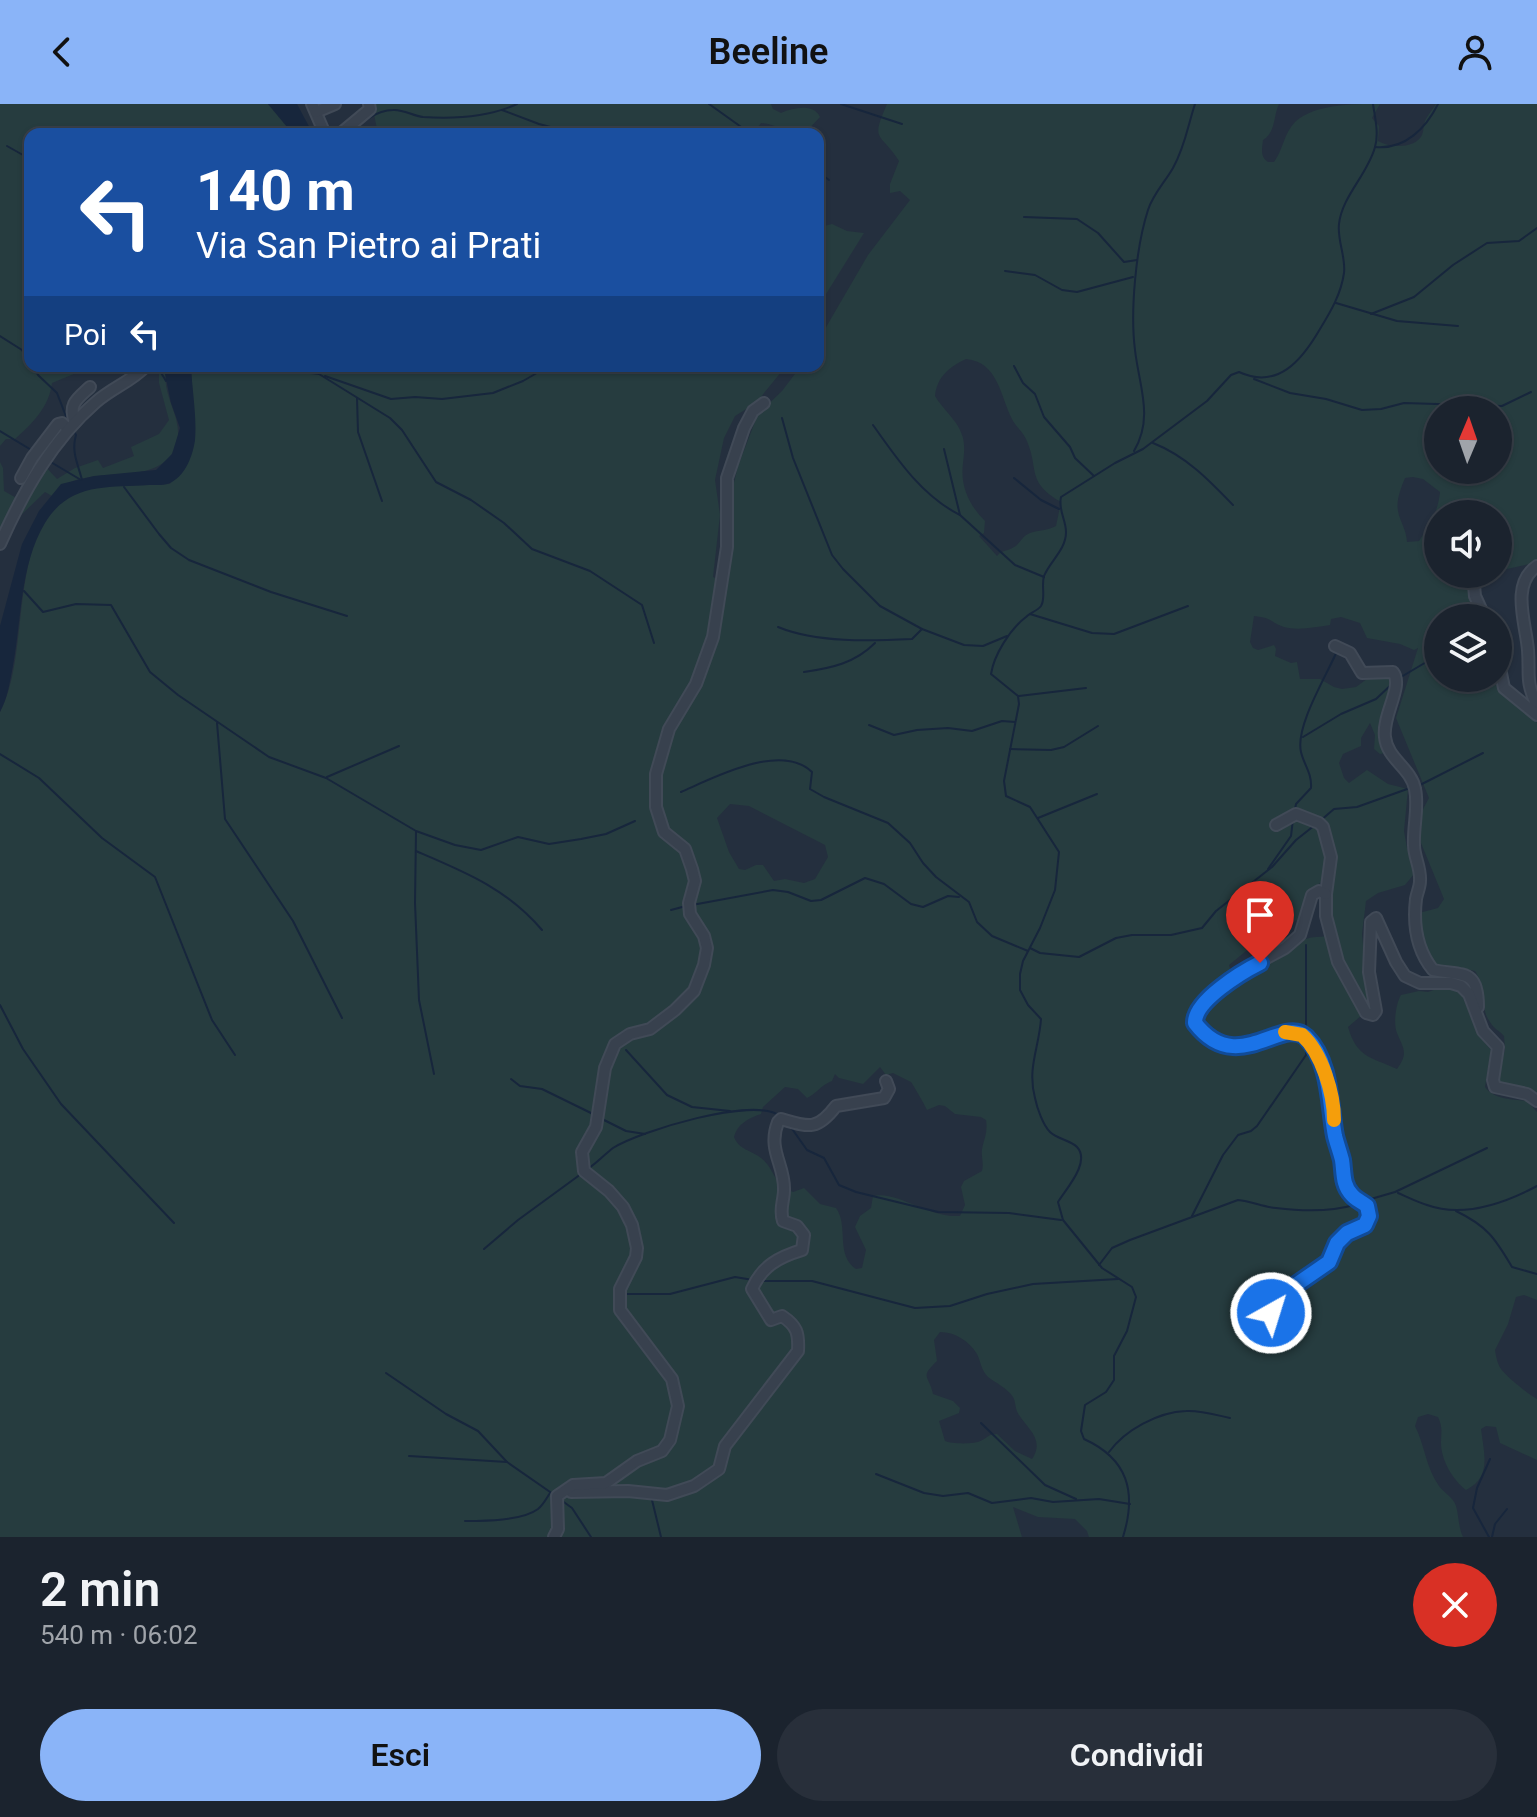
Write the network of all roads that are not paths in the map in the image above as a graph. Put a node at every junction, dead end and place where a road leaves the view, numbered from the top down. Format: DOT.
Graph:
graph roads {
  1 [pos="335,104"];
  2 [pos="369,104"];
  3 [pos="314,108"];
  4 [pos="322,128"];
  5 [pos="347,128"];
  6 [pos="138,372"];
  7 [pos="90,387"];
  8 [pos="764,403"];
  9 [pos="71,426"];
  10 [pos="21,478"];
  11 [pos="0,544"];
  12 [pos="1537,566"];
  13 [pos="1335,646"];
  14 [pos="1508,692"];
  15 [pos="1537,706"];
  16 [pos="1537,715"];
  17 [pos="1276,825"];
  18 [pos="1326,894"];
  19 [pos="1477,1017"];
  20 [pos="886,1081"];
  21 [pos="1537,1101"];
  22 [pos="1275,1319"];
  23 [pos="561,1493"];
  24 [pos="554,1537"];
  1 -- 3 [label="street"];
  2 -- 5 [label="street"];
  3 -- 4 [label="street"];
  6 -- 9 [label="street"];
  7 -- 9 [label="street"];
  8 -- 23 [label="street"];
  9 -- 10 [label="street"];
  9 -- 11 [label="street"];
  12 -- 15 [label="street"];
  13 -- 19 [label="street"];
  14 -- 16 [label="street"];
  17 -- 18 [label="street"];
  18 -- 19 [label="street"];
  18 -- 22 [label="street"];
  19 -- 21 [label="street"];
  20 -- 23 [label="street"];
  23 -- 24 [label="street"];
}
